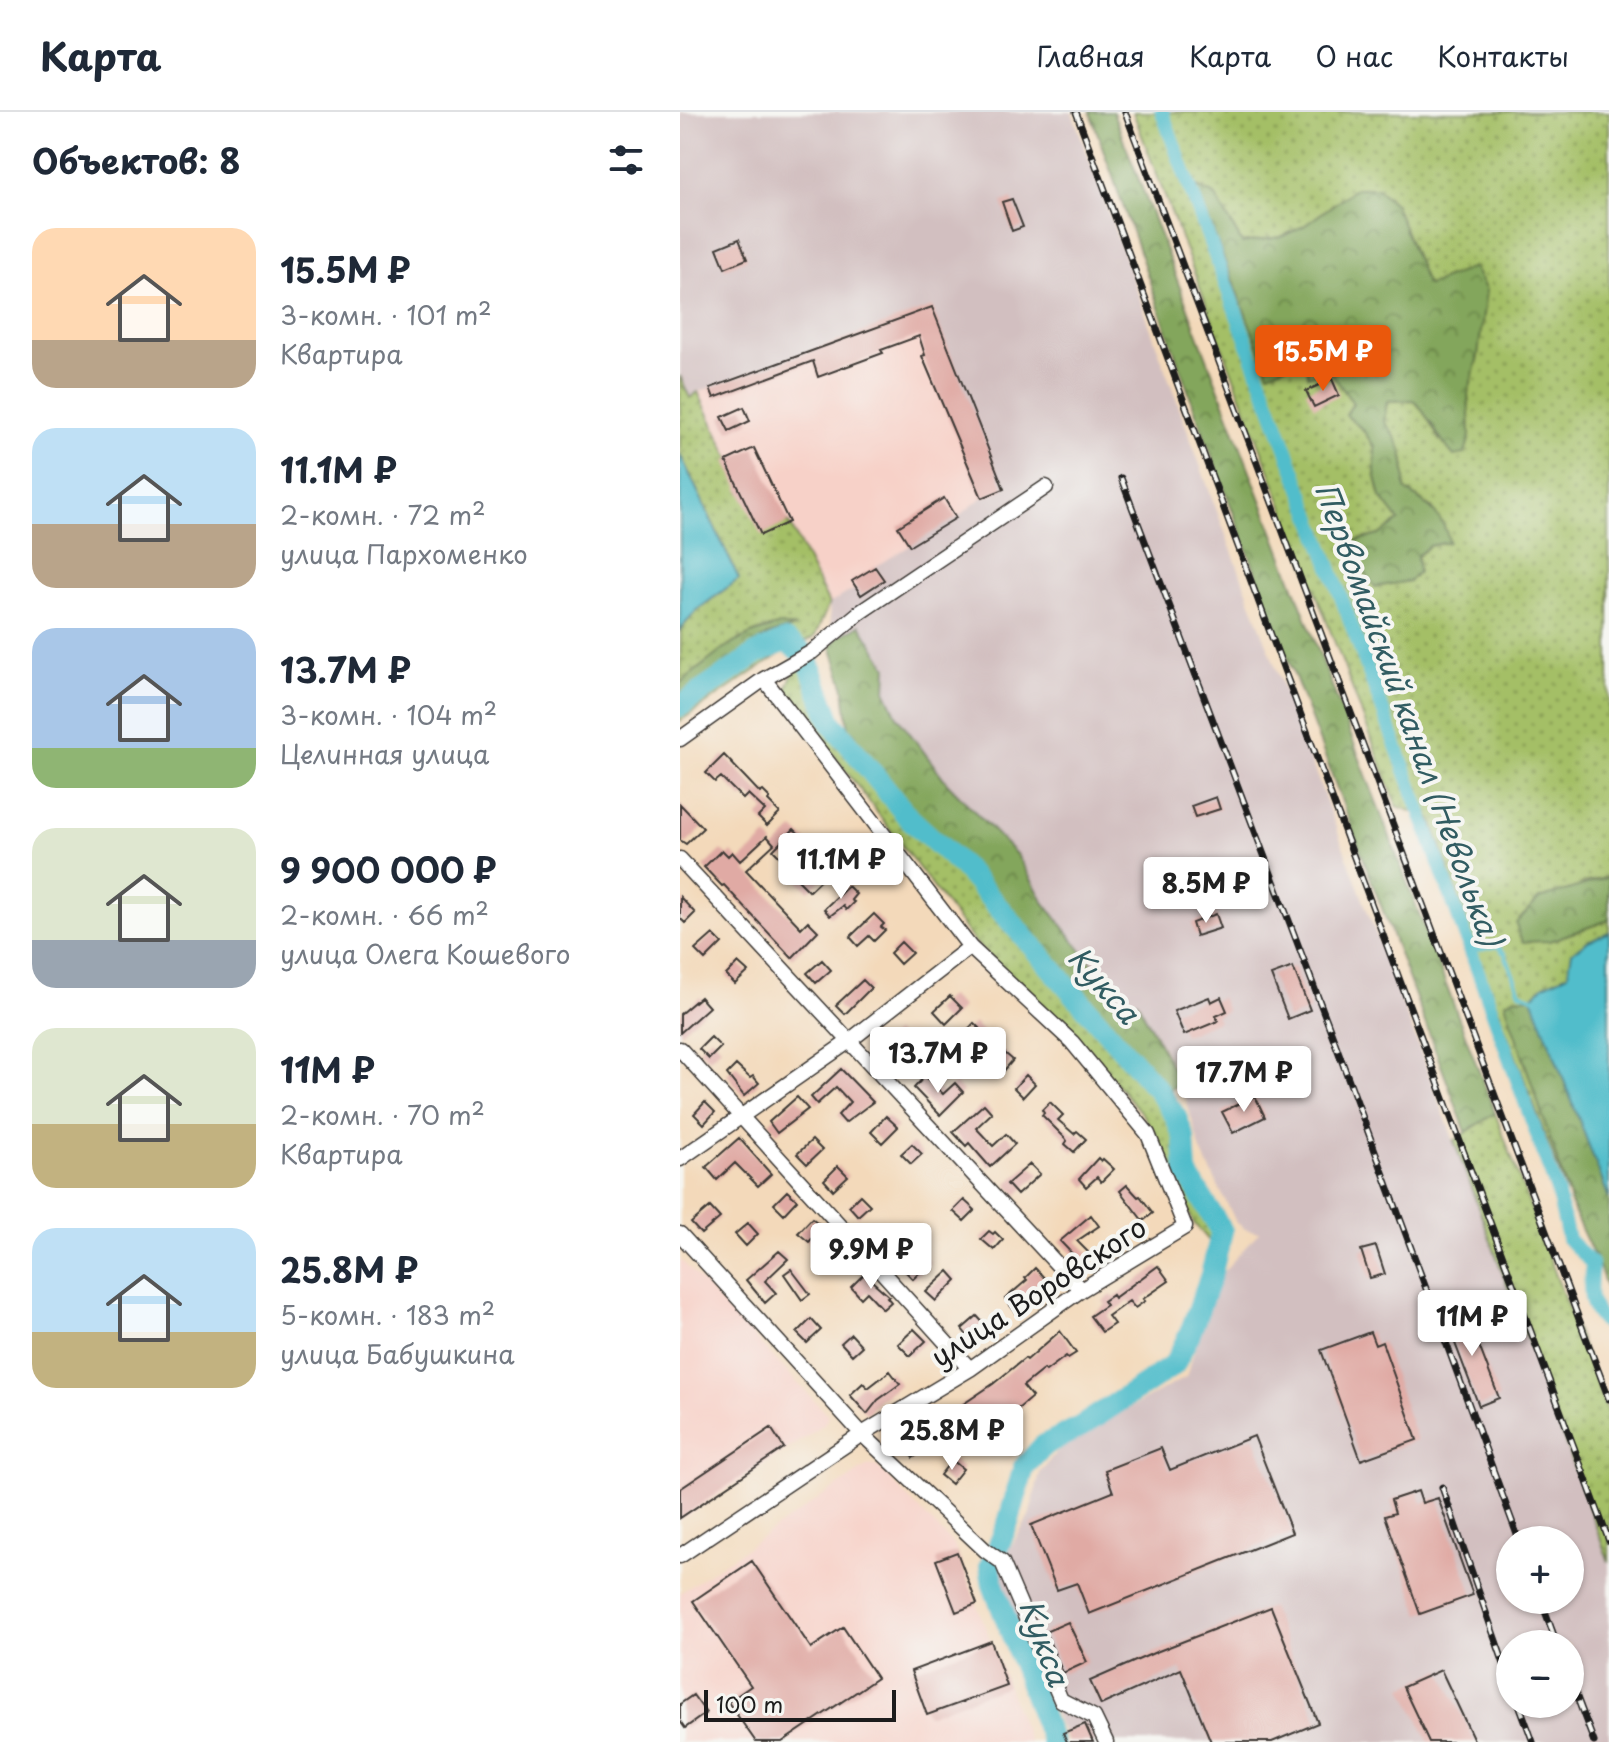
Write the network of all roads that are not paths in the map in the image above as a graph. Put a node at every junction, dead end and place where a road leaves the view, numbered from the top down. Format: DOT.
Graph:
graph roads {
  1 [pos="1046,487"];
  2 [pos="764,679"];
  3 [pos="680,739"];
  4 [pos="680,859"];
  5 [pos="970,947"];
  6 [pos="848,1042"];
  7 [pos="680,1049"];
  8 [pos="740,1117"];
  9 [pos="680,1159"];
  10 [pos="680,1234"];
  11 [pos="1081,1290"];
  12 [pos="970,1369"];
  13 [pos="862,1434"];
  14 [pos="680,1556"];
  15 [pos="1106,1742"];
  1 -- 2 [label="street"];
  2 -- 3 [label="street"];
  2 -- 5 [label="street"];
  4 -- 6 [label="street"];
  5 -- 6 [label="street"];
  5 -- 11 [label="street, улица Воровского"];
  6 -- 8 [label="street"];
  6 -- 11 [label="street"];
  7 -- 8 [label="street"];
  8 -- 9 [label="street"];
  8 -- 12 [label="street"];
  10 -- 13 [label="street"];
  11 -- 12 [label="street, улица Воровского"];
  12 -- 13 [label="street, улица Воровского"];
  13 -- 14 [label="street, улица Воровского"];
  13 -- 15 [label="street"];
}
